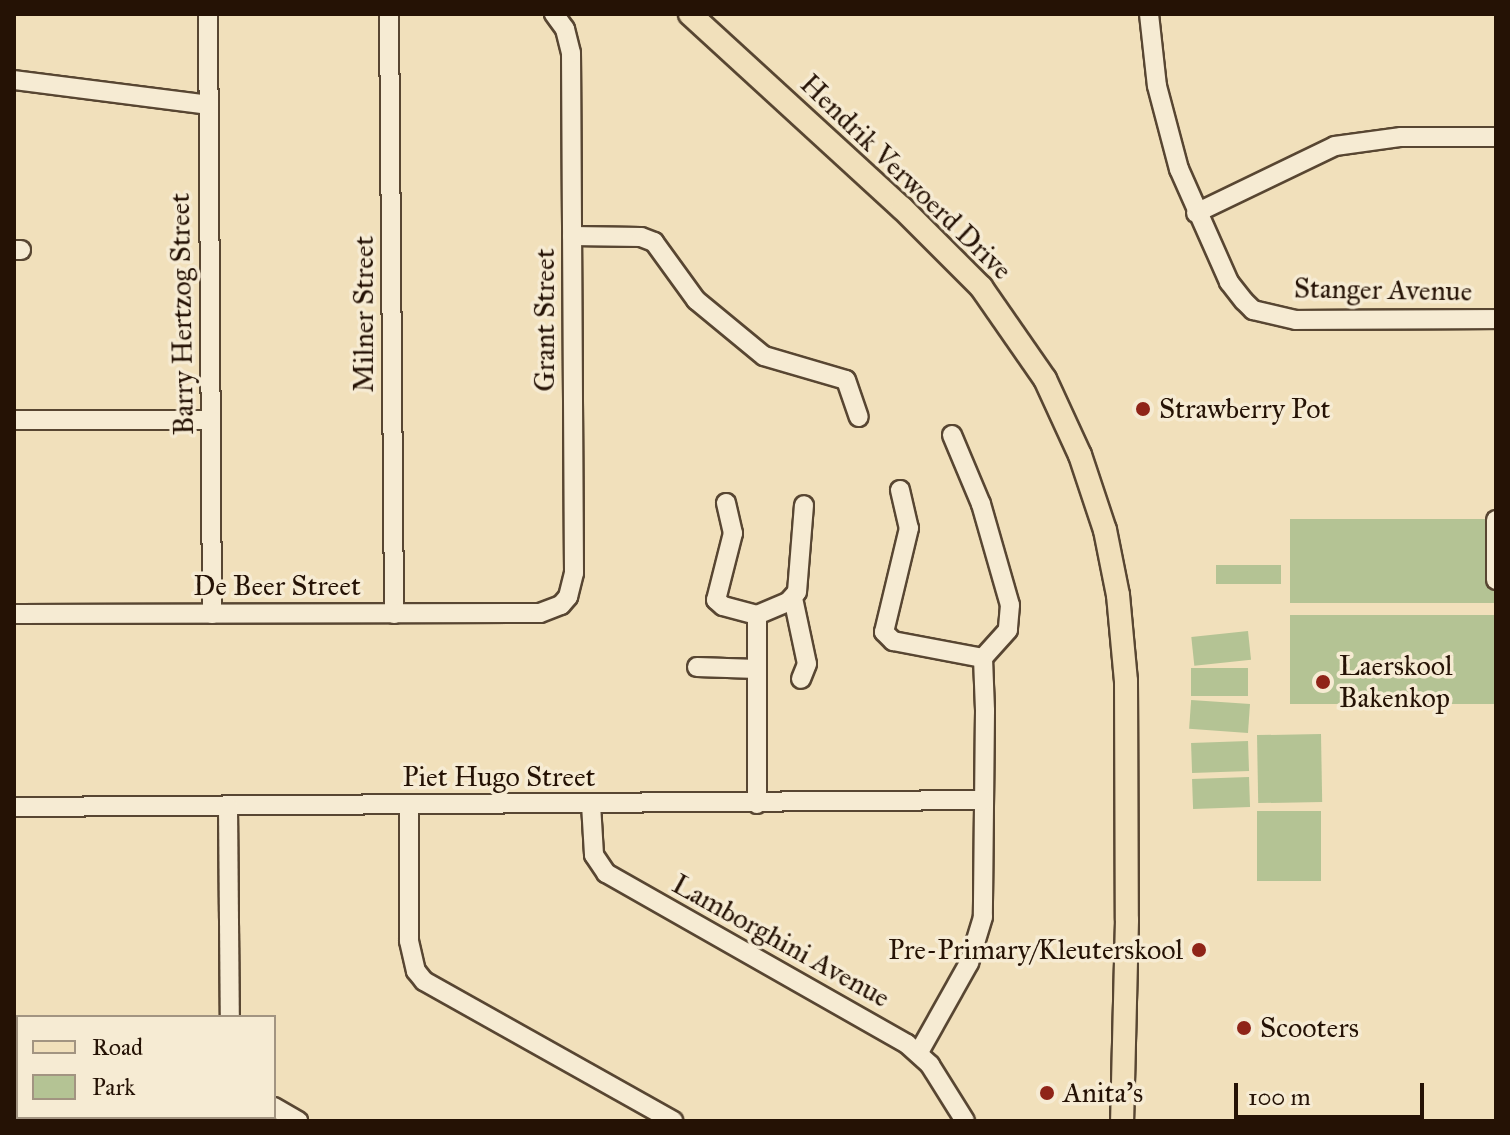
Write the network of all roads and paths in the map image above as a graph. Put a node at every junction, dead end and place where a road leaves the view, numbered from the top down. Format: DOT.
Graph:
graph roads {
  1 [pos="208,14"];
  2 [pos="389,14"];
  3 [pos="554,14"];
  4 [pos="690,14"];
  5 [pos="1149,14"];
  6 [pos="14,80"];
  7 [pos="208,105"];
  8 [pos="1496,137"];
  9 [pos="1196,213"];
  10 [pos="572,236"];
  11 [pos="1496,319"];
  12 [pos="859,417"];
  13 [pos="14,420"];
  14 [pos="211,420"];
  15 [pos="952,435"];
  16 [pos="900,490"];
  17 [pos="726,503"];
  18 [pos="804,505"];
  19 [pos="1496,520"];
  20 [pos="1496,580"];
  21 [pos="793,598"];
  22 [pos="540,613"];
  23 [pos="14,614"];
  24 [pos="212,614"];
  25 [pos="394,614"];
  26 [pos="757,615"];
  27 [pos="983,658"];
  28 [pos="697,667"];
  29 [pos="757,669"];
  30 [pos="801,679"];
  31 [pos="984,800"];
  32 [pos="591,804"];
  33 [pos="757,804"];
  34 [pos="409,805"];
  35 [pos="14,807"];
  36 [pos="228,807"];
  37 [pos="1127,920"];
  38 [pos="230,1015"];
  39 [pos="919,1052"];
  40 [pos="276,1108"];
  41 [pos="298,1121"];
  42 [pos="673,1121"];
  43 [pos="965,1121"];
  44 [pos="1122,1121"];
  45 [pos="1136,1121"];
  1 -- 7 [label="street, Barry Hertzog Street"];
  2 -- 25 [label="street, Milner Street"];
  3 -- 10 [label="street, Grant Street"];
  4 -- 37 [label="main road, Hendrik Verwoerd Drive"];
  5 -- 9 [label="street, Stanger Avenue"];
  6 -- 7 [label="street"];
  7 -- 14 [label="street, Barry Hertzog Street"];
  8 -- 9 [label="street"];
  9 -- 11 [label="street, Stanger Avenue"];
  10 -- 12 [label="street"];
  10 -- 22 [label="street, Grant Street"];
  13 -- 14 [label="street"];
  14 -- 24 [label="street, Barry Hertzog Street"];
  15 -- 27 [label="street"];
  16 -- 27 [label="street"];
  17 -- 26 [label="street"];
  18 -- 21 [label="street"];
  19 -- 20 [label="street"];
  21 -- 26 [label="street"];
  21 -- 30 [label="street"];
  22 -- 25 [label="street, De Beer Street"];
  23 -- 24 [label="street, De Beer Street"];
  24 -- 25 [label="street, De Beer Street"];
  26 -- 29 [label="street"];
  27 -- 31 [label="street"];
  28 -- 29 [label="street"];
  29 -- 33 [label="street"];
  31 -- 33 [label="street, Piet Hugo Street"];
  31 -- 39 [label="street"];
  32 -- 33 [label="street, Piet Hugo Street"];
  32 -- 34 [label="street, Piet Hugo Street"];
  32 -- 39 [label="street, Lamborghini Avenue"];
  34 -- 36 [label="street, Piet Hugo Street"];
  34 -- 42 [label="street"];
  35 -- 36 [label="street, Piet Hugo Street"];
  36 -- 38 [label="street"];
  37 -- 44 [label="main road, Hendrik Verwoerd Drive"];
  37 -- 45 [label="main road, Hendrik Verwoerd Drive"];
  39 -- 43 [label="street, Lamborghini Avenue"];
  40 -- 41 [label="street"];
}
